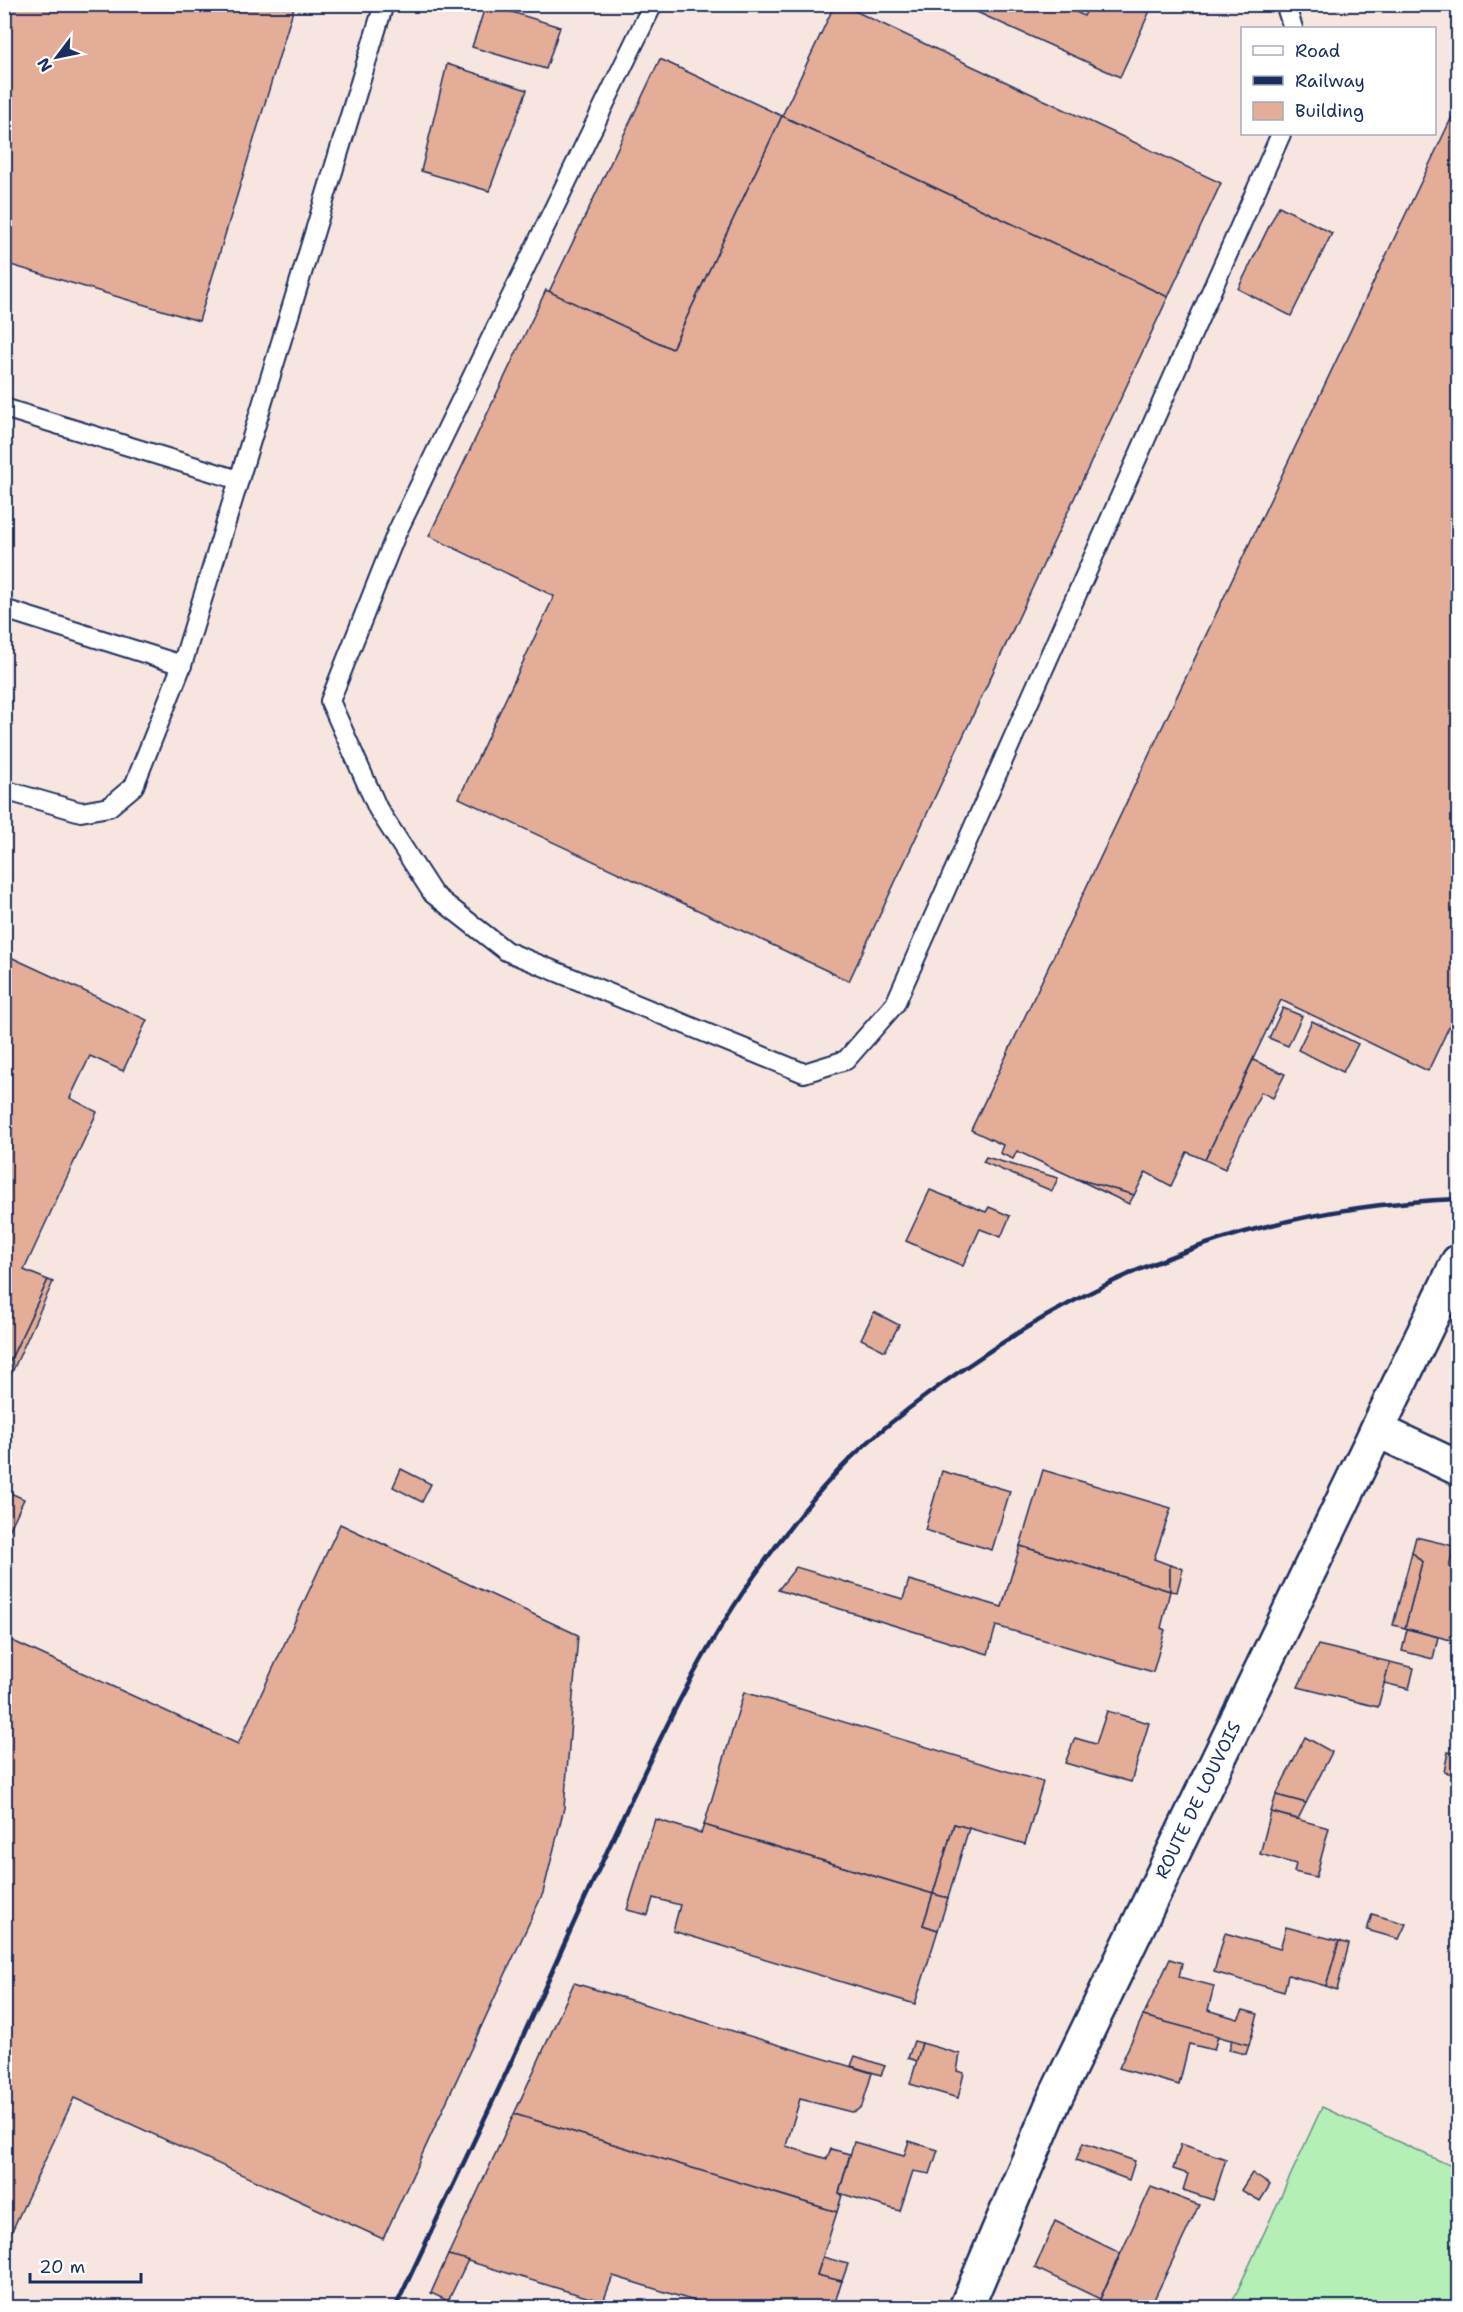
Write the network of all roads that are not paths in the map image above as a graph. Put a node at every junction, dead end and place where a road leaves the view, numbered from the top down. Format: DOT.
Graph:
graph roads {
  1 [pos="384,4"];
  2 [pos="653,4"];
  3 [pos="1285,4"];
  4 [pos="1293,27"];
  5 [pos="1281,135"];
  6 [pos="4,408"];
  7 [pos="239,480"];
  8 [pos="4,609"];
  9 [pos="182,665"];
  10 [pos="4,790"];
  11 [pos="1458,1262"];
  12 [pos="1377,1430"];
  13 [pos="1458,1468"];
  14 [pos="966,2307"];
  1 -- 7 [label="lane"];
  2 -- 5 [label="lane"];
  3 -- 4 [label="lane"];
  6 -- 7 [label="lane"];
  7 -- 9 [label="lane"];
  8 -- 9 [label="lane"];
  9 -- 10 [label="lane"];
  11 -- 12 [label="street, ROUTE DE LOUVOIS"];
  12 -- 13 [label="street"];
  12 -- 14 [label="street, ROUTE DE LOUVOIS"];
}
